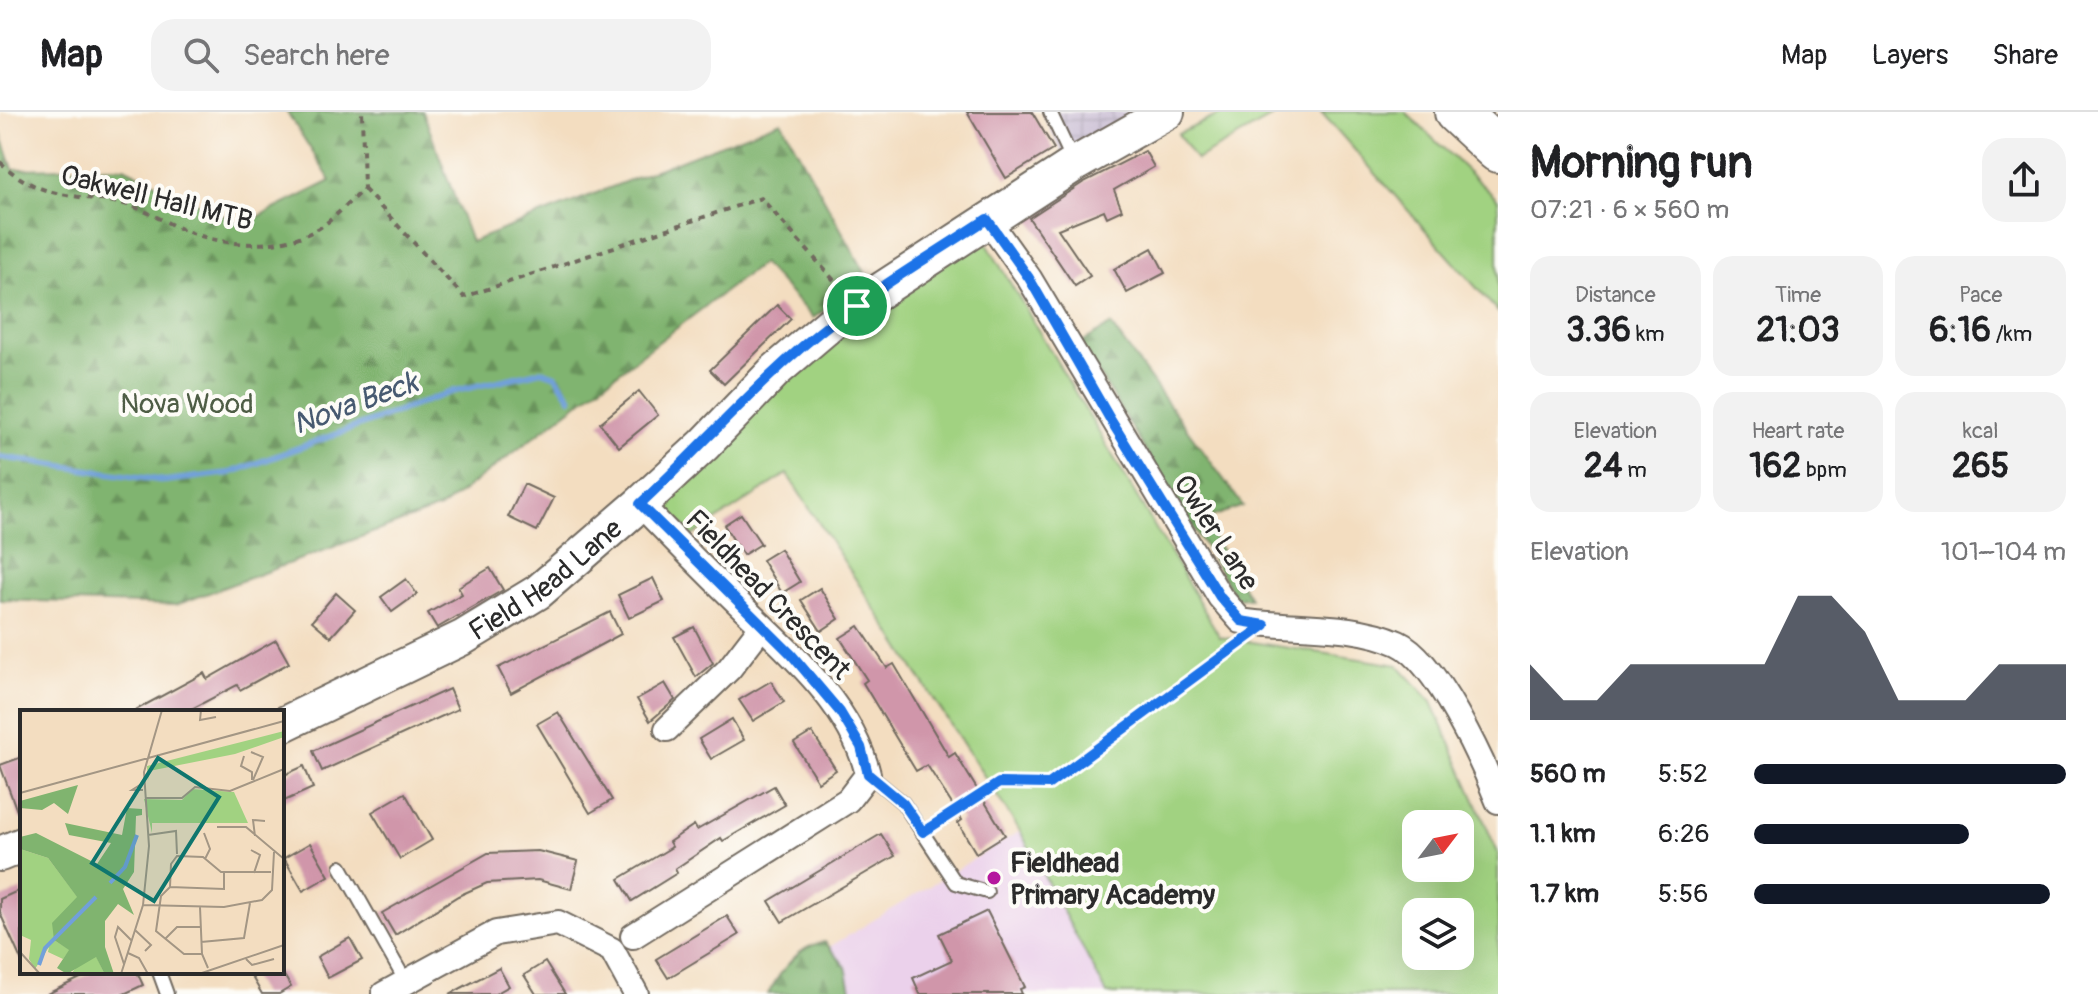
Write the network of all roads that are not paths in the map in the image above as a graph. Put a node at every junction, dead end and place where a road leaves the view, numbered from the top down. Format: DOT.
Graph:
graph roads {
  1 [pos="1050,112"];
  2 [pos="1457,112"];
  3 [pos="1149,116"];
  4 [pos="1498,150"];
  5 [pos="1075,164"];
  6 [pos="987,219"];
  7 [pos="640,504"];
  8 [pos="762,626"];
  9 [pos="284,724"];
  10 [pos="667,729"];
  11 [pos="868,774"];
  12 [pos="1498,801"];
  13 [pos="20,846"];
  14 [pos="0,854"];
  15 [pos="341,867"];
  16 [pos="987,892"];
  17 [pos="633,936"];
  18 [pos="160,974"];
  19 [pos="406,982"];
  20 [pos="167,994"];
  21 [pos="384,994"];
  22 [pos="636,994"];
  1 -- 5 [label="lane"];
  2 -- 4 [label="highway"];
  3 -- 5 [label="main road, Field Head Lane"];
  5 -- 6 [label="main road, Field Head Lane"];
  6 -- 7 [label="main road, Field Head Lane"];
  6 -- 12 [label="street, Owler Lane"];
  7 -- 8 [label="street, Fieldhead Crescent"];
  7 -- 9 [label="main road, Field Head Lane"];
  8 -- 10 [label="street"];
  8 -- 11 [label="street, Fieldhead Crescent"];
  11 -- 16 [label="lane"];
  11 -- 17 [label="street"];
  13 -- 14 [label="main road"];
  15 -- 19 [label="lane"];
  18 -- 20 [label="lane"];
  19 -- 21 [label="street"];
  19 -- 22 [label="street"];
}
